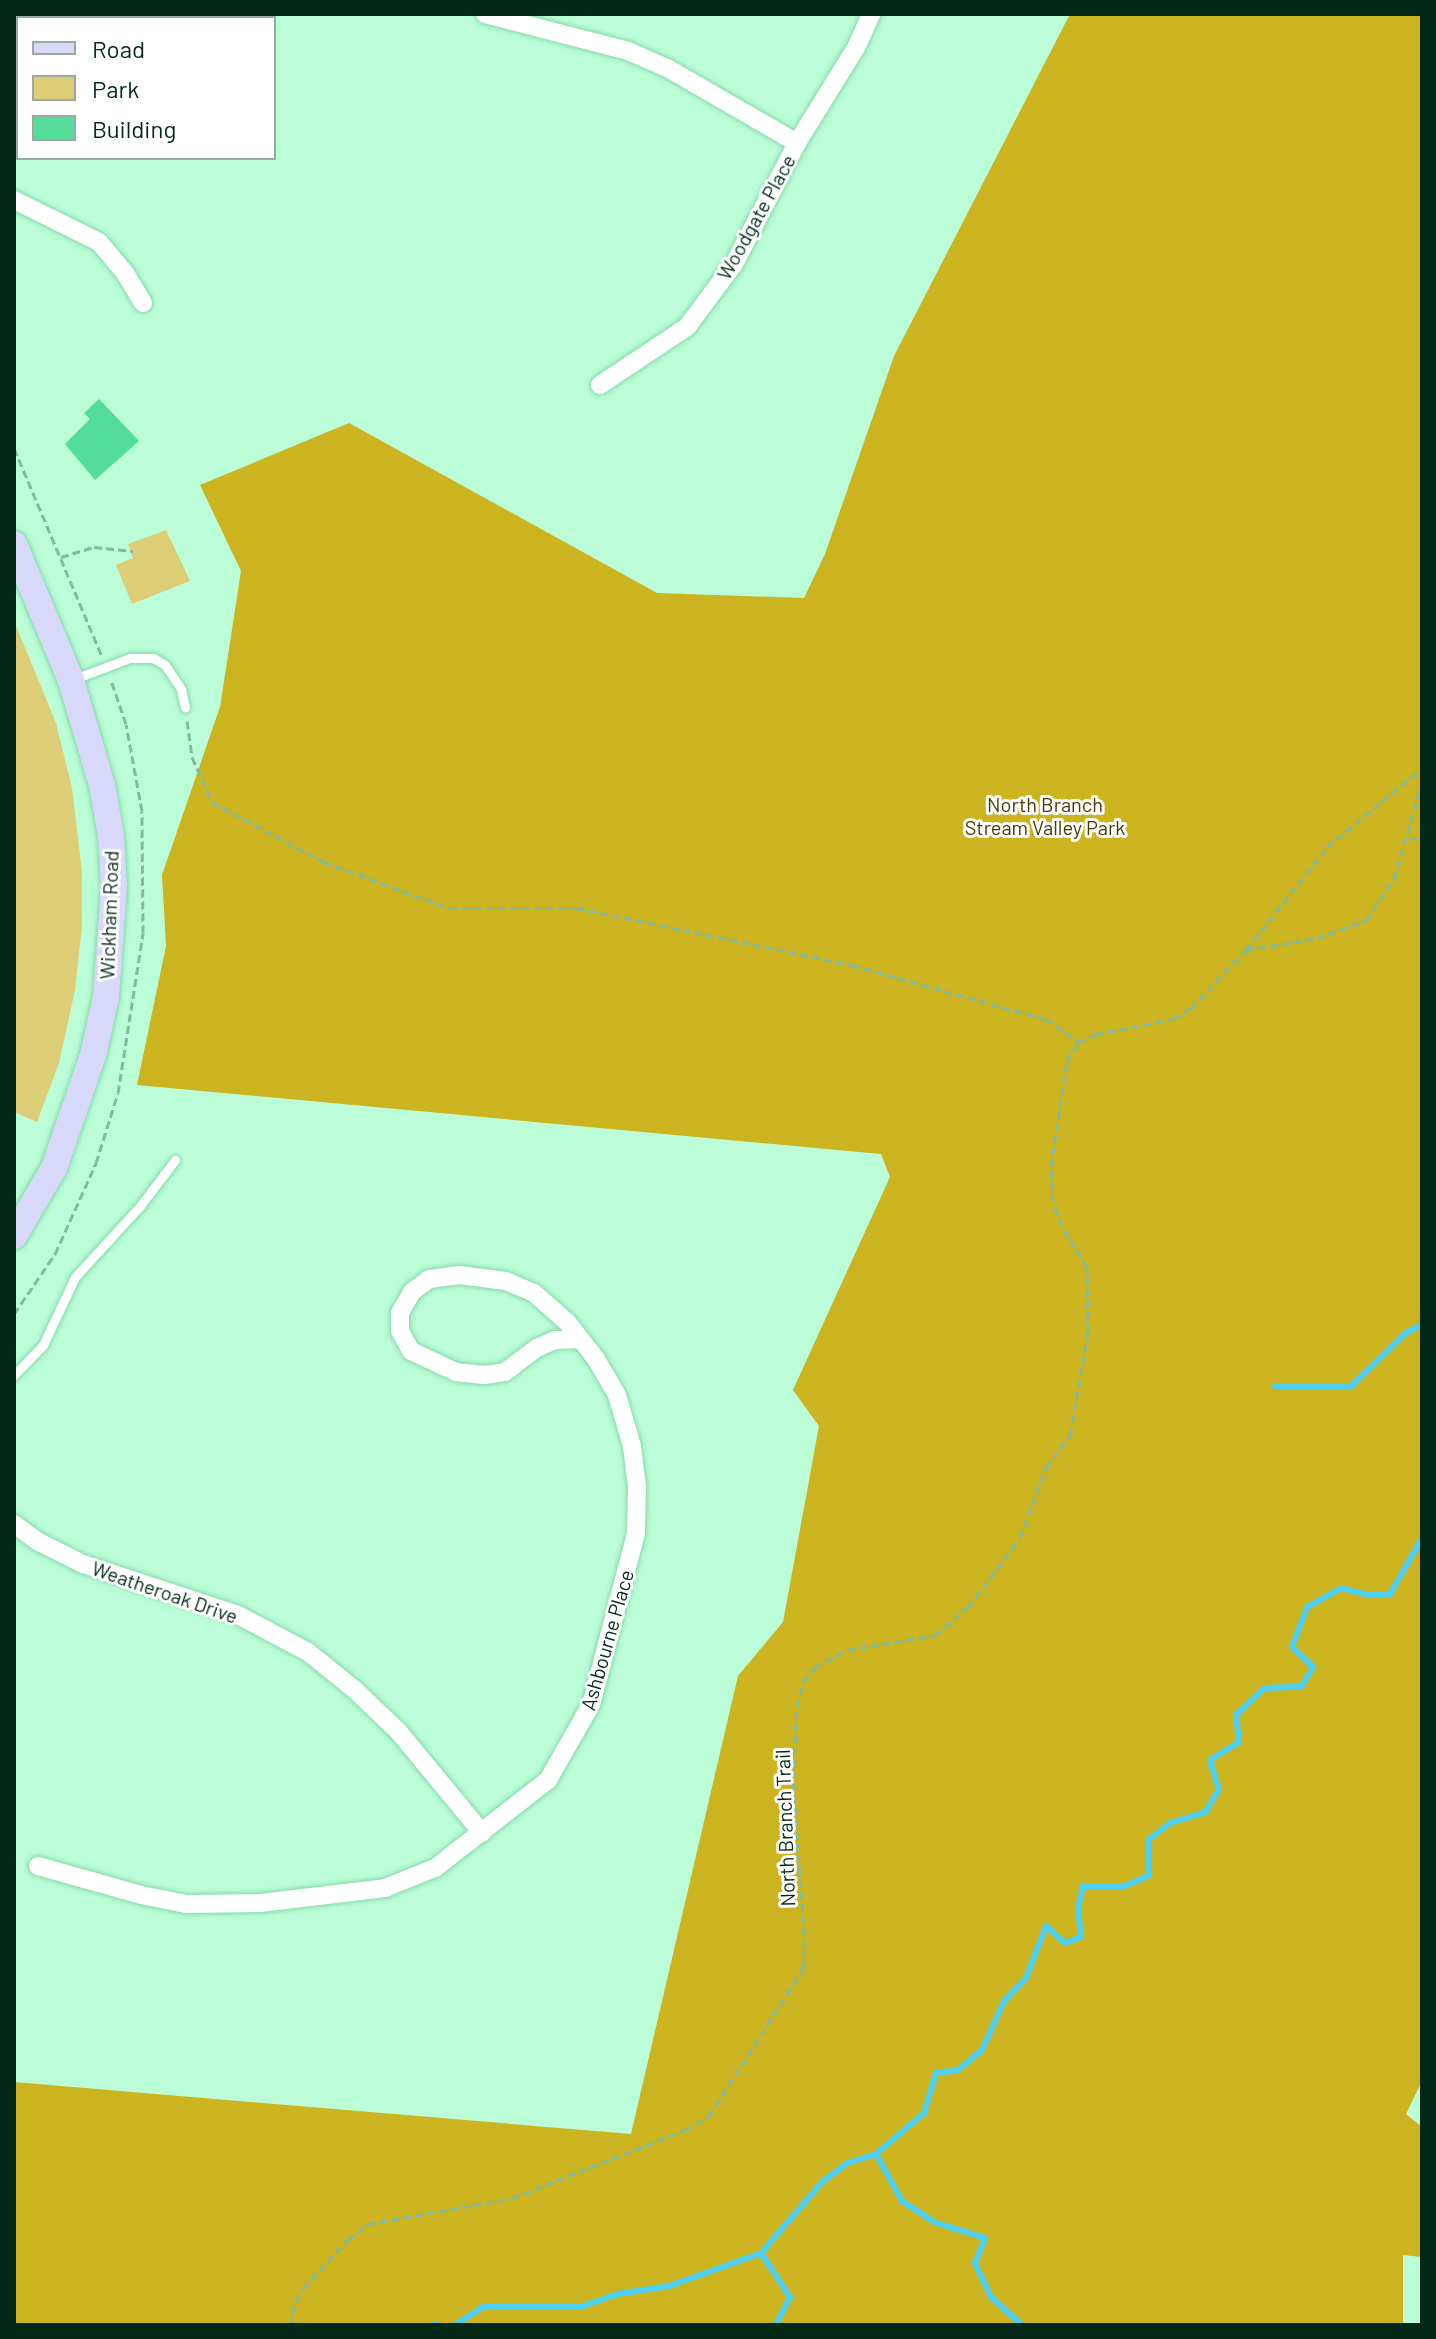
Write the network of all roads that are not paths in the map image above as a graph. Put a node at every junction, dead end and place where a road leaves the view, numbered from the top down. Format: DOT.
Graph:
graph roads {
  1 [pos="485,14"];
  2 [pos="871,14"];
  3 [pos="797,143"];
  4 [pos="14,200"];
  5 [pos="143,303"];
  6 [pos="600,385"];
  7 [pos="14,544"];
  8 [pos="71,680"];
  9 [pos="185,708"];
  10 [pos="175,1160"];
  11 [pos="14,1236"];
  12 [pos="580,1339"];
  13 [pos="14,1375"];
  14 [pos="14,1524"];
  15 [pos="482,1833"];
  16 [pos="38,1866"];
  1 -- 3 [label="street"];
  2 -- 3 [label="street, Woodgate Place"];
  3 -- 6 [label="street, Woodgate Place"];
  4 -- 5 [label="street"];
  7 -- 8 [label="street, Wickham Road"];
  8 -- 9 [label="lane"];
  8 -- 11 [label="street, Wickham Road"];
  10 -- 13 [label="lane"];
  12 -- 12 [label="street, Ashbourne Place"];
  12 -- 15 [label="street, Ashbourne Place"];
  14 -- 15 [label="street, Weatheroak Drive"];
  15 -- 16 [label="street, Ashbourne Place"];
}
